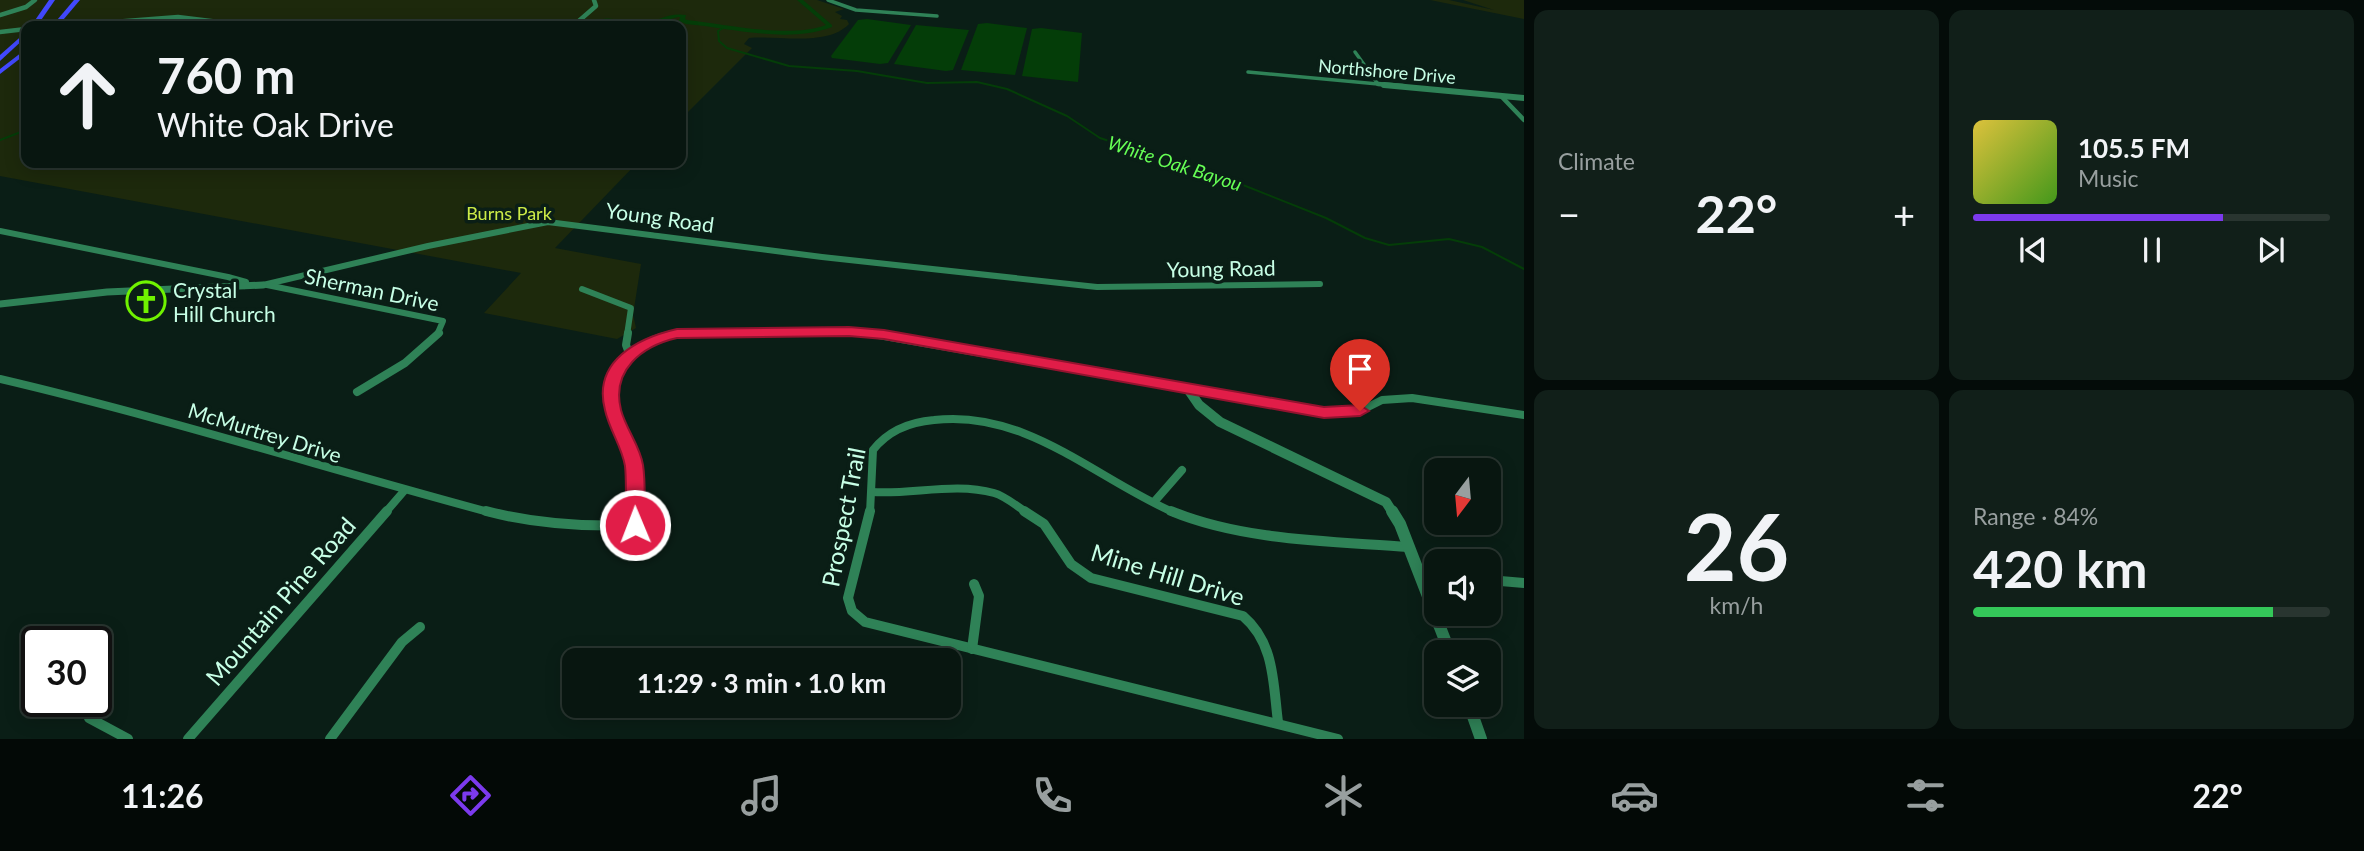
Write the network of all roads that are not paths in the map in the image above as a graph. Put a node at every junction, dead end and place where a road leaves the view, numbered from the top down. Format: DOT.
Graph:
graph roads {
  1 [pos="35,0"];
  2 [pos="52,0"];
  3 [pos="76,0"];
  4 [pos="594,0"];
  5 [pos="828,0"];
  6 [pos="0,15"];
  7 [pos="937,16"];
  8 [pos="37,21"];
  9 [pos="59,21"];
  10 [pos="130,21"];
  11 [pos="216,21"];
  12 [pos="579,21"];
  13 [pos="21,31"];
  14 [pos="0,32"];
  15 [pos="21,37"];
  16 [pos="1355,52"];
  17 [pos="21,55"];
  18 [pos="0,59"];
  19 [pos="0,72"];
  20 [pos="1248,72"];
  21 [pos="1378,84"];
  22 [pos="1501,96"];
  23 [pos="1524,98"];
  24 [pos="1524,120"];
  25 [pos="0,231"];
  26 [pos="1320,284"];
  27 [pos="263,285"];
  28 [pos="244,286"];
  29 [pos="582,289"];
  30 [pos="0,304"];
  31 [pos="629,353"];
  32 [pos="0,379"];
  33 [pos="1188,389"];
  34 [pos="356,392"];
  35 [pos="1524,415"];
  36 [pos="1182,470"];
  37 [pos="404,491"];
  38 [pos="872,492"];
  39 [pos="1154,502"];
  40 [pos="1408,547"];
  41 [pos="1419,571"];
  42 [pos="1424,572"];
  43 [pos="1501,581"];
  44 [pos="1524,583"];
  45 [pos="974,584"];
  46 [pos="420,627"];
  47 [pos="1445,640"];
  48 [pos="972,649"];
  49 [pos="1473,717"];
  50 [pos="89,718"];
  51 [pos="1278,722"];
  52 [pos="128,739"];
  53 [pos="188,739"];
  54 [pos="330,739"];
  55 [pos="1338,739"];
  56 [pos="1481,739"];
  1 -- 6 [label="street"];
  2 -- 8 [label="highway"];
  3 -- 9 [label="highway"];
  4 -- 12 [label="street"];
  5 -- 7 [label="street"];
  10 -- 11 [label="street"];
  13 -- 14 [label="street"];
  15 -- 18 [label="highway"];
  16 -- 21 [label="street"];
  17 -- 19 [label="highway"];
  20 -- 21 [label="street, Northshore Drive"];
  21 -- 22 [label="street, Northshore Drive"];
  22 -- 23 [label="street, Northshore Drive"];
  22 -- 24 [label="street"];
  25 -- 28 [label="street"];
  26 -- 27 [label="street, Young Road"];
  27 -- 28 [label="street, Young Road"];
  27 -- 34 [label="street, Sherman Drive"];
  28 -- 30 [label="street, Young Road"];
  29 -- 31 [label="street"];
  31 -- 33 [label="street"];
  31 -- 37 [label="street, McMurtrey Drive"];
  32 -- 37 [label="street, McMurtrey Drive"];
  33 -- 35 [label="street"];
  33 -- 40 [label="street"];
  36 -- 39 [label="street"];
  37 -- 53 [label="street, Mountain Pine Road"];
  38 -- 39 [label="street, Prospect Trail"];
  38 -- 48 [label="street, Prospect Trail"];
  38 -- 51 [label="street, Mine Hill Drive"];
  39 -- 40 [label="street, Prospect Trail"];
  40 -- 41 [label="street"];
  41 -- 42 [label="street"];
  41 -- 47 [label="street"];
  43 -- 44 [label="street"];
  45 -- 48 [label="street"];
  46 -- 54 [label="street"];
  48 -- 51 [label="street, Prospect Trail"];
  49 -- 56 [label="street"];
  50 -- 52 [label="street"];
  51 -- 55 [label="street, Prospect Trail"];
}
